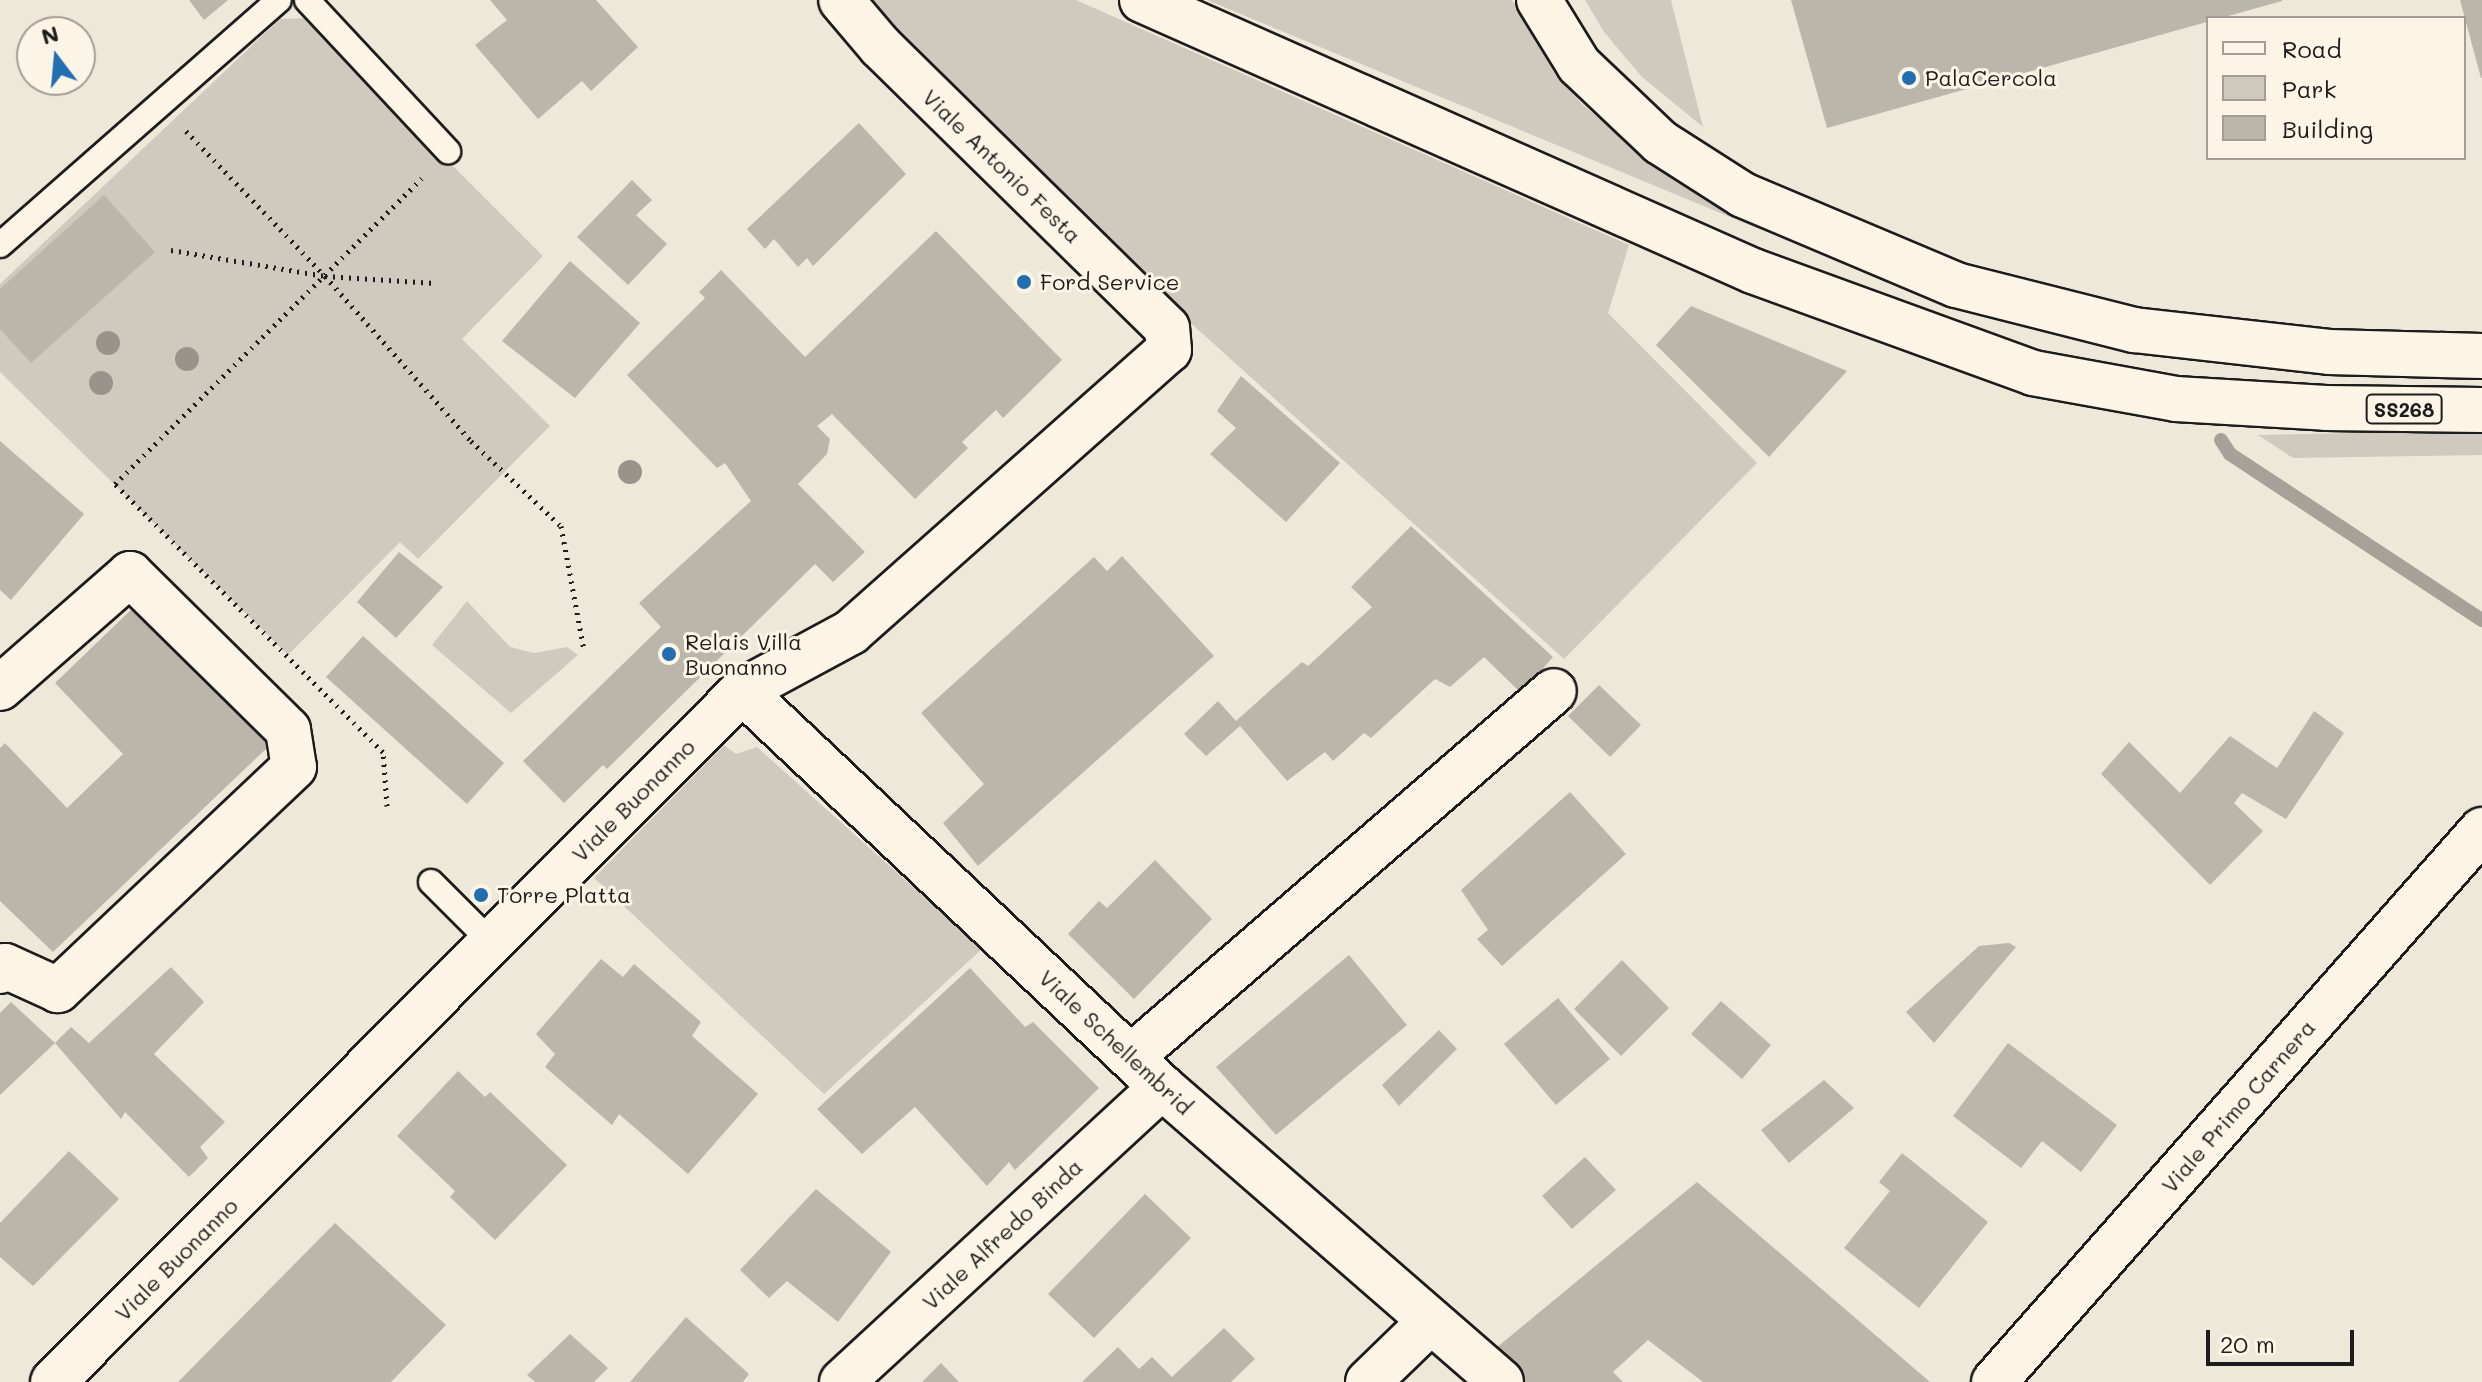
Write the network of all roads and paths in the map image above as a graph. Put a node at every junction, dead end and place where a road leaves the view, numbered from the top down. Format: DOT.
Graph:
graph roads {
  1 [pos="279,0"];
  2 [pos="307,0"];
  3 [pos="841,0"];
  4 [pos="1142,0"];
  5 [pos="1539,0"];
  6 [pos="160,104"];
  7 [pos="448,151"];
  8 [pos="0,245"];
  9 [pos="171,250"];
  10 [pos="325,276"];
  11 [pos="435,283"];
  12 [pos="1167,328"];
  13 [pos="2482,356"];
  14 [pos="2482,410"];
  15 [pos="584,650"];
  16 [pos="0,688"];
  17 [pos="742,691"];
  18 [pos="1554,691"];
  19 [pos="387,806"];
  20 [pos="2482,830"];
  21 [pos="431,882"];
  22 [pos="492,943"];
  23 [pos="0,971"];
  24 [pos="1131,1057"];
  25 [pos="1162,1087"];
  26 [pos="1430,1322"];
  27 [pos="53,1382"];
  28 [pos="842,1382"];
  29 [pos="1368,1382"];
  30 [pos="1501,1382"];
  31 [pos="1994,1382"];
  1 -- 6 [label="lane"];
  2 -- 7 [label="lane"];
  3 -- 12 [label="main road, Viale Antonio Festa"];
  4 -- 14 [label="main road, SS268"];
  5 -- 13 [label="main road"];
  6 -- 8 [label="lane"];
  6 -- 10 [label="path"];
  7 -- 10 [label="path"];
  9 -- 10 [label="path"];
  10 -- 11 [label="path"];
  10 -- 15 [label="path"];
  10 -- 19 [label="path"];
  12 -- 17 [label="main road, Viale Buonanno"];
  16 -- 23 [label="main road"];
  17 -- 22 [label="main road, Viale Buonanno"];
  17 -- 24 [label="main road, Viale Schellembrid"];
  18 -- 24 [label="main road"];
  20 -- 31 [label="main road, Viale Primo Carnera"];
  21 -- 22 [label="lane"];
  22 -- 27 [label="main road, Viale Buonanno"];
  24 -- 25 [label="main road, Viale Schellembrid"];
  25 -- 26 [label="main road, Viale Schellembrid"];
  25 -- 28 [label="main road, Viale Alfredo Binda"];
  26 -- 29 [label="main road"];
  26 -- 30 [label="main road, Viale Schellembrid"];
}
